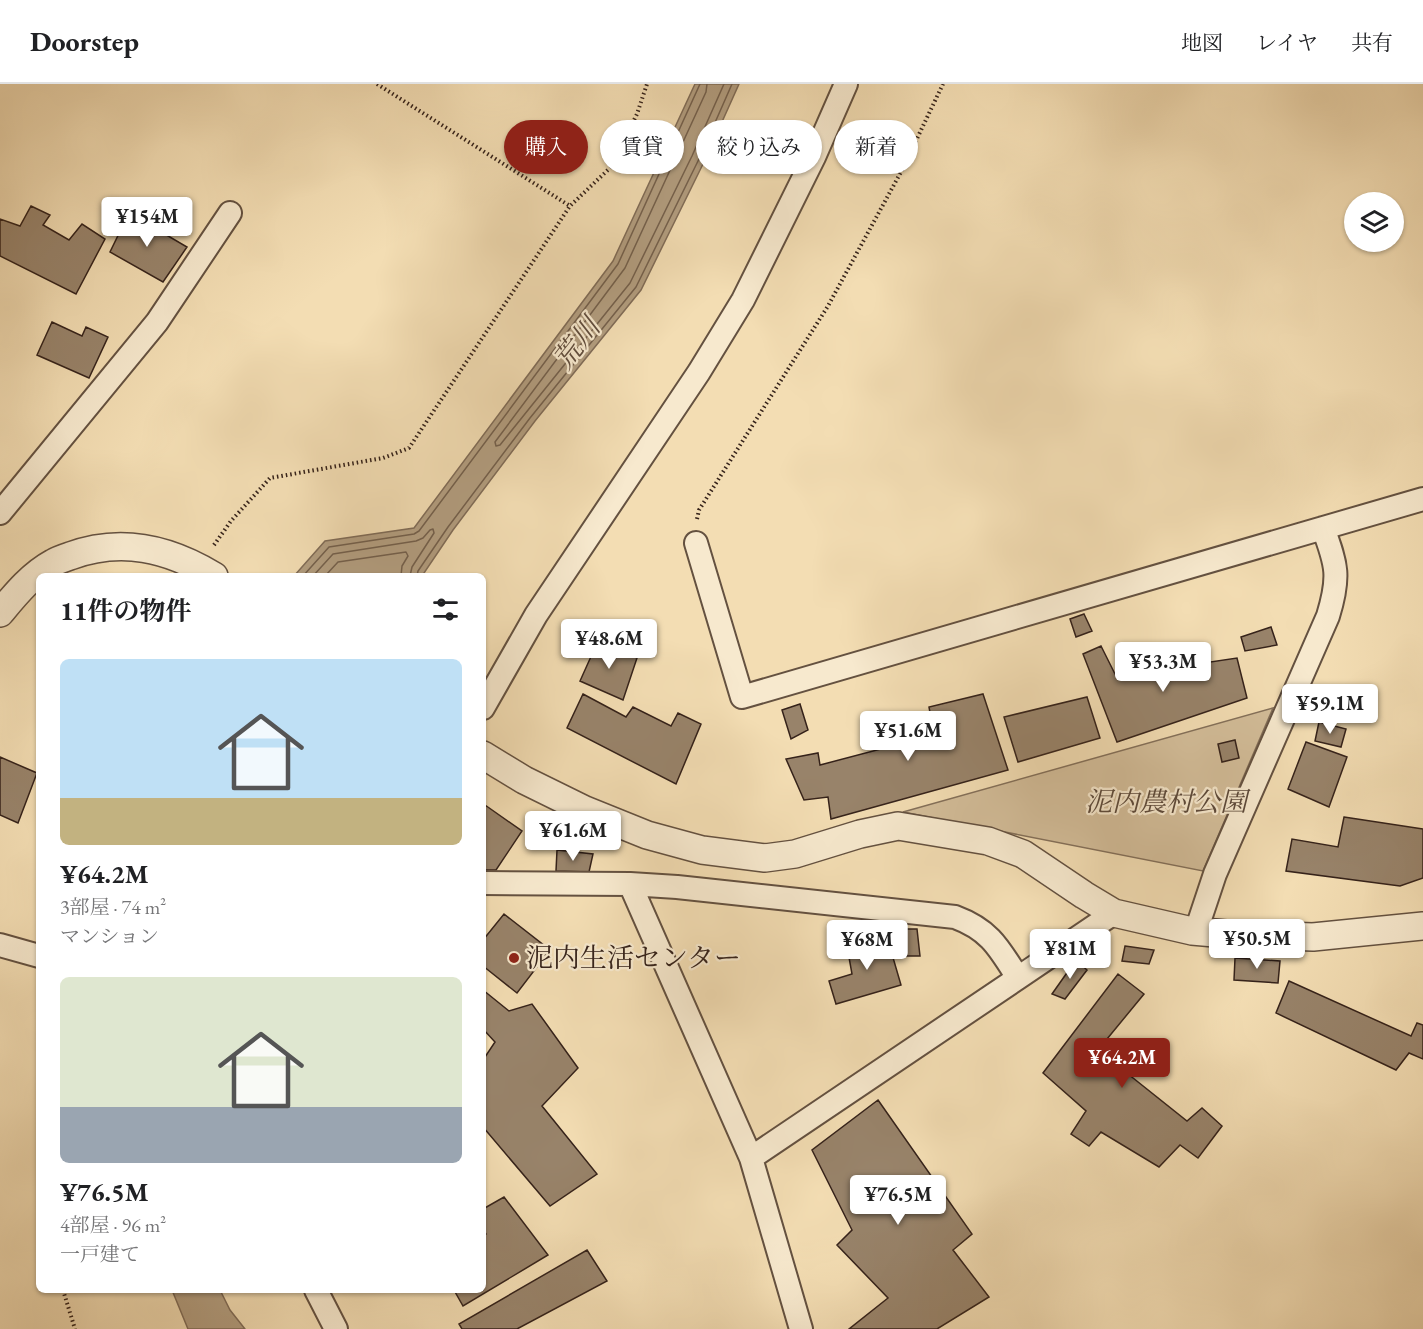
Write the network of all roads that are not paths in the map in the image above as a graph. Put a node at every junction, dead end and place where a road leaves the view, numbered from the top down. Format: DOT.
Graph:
graph roads {
  1 [pos="846,84"];
  2 [pos="230,213"];
  3 [pos="1423,499"];
  4 [pos="0,513"];
  5 [pos="1323,528"];
  6 [pos="696,543"];
  7 [pos="207,571"];
  8 [pos="39,573"];
  9 [pos="36,575"];
  10 [pos="0,614"];
  11 [pos="486,703"];
  12 [pos="486,757"];
  13 [pos="486,883"];
  14 [pos="630,884"];
  15 [pos="1114,913"];
  16 [pos="1423,926"];
  17 [pos="1196,931"];
  18 [pos="0,945"];
  19 [pos="36,955"];
  20 [pos="1018,978"];
  21 [pos="751,1158"];
  22 [pos="318,1293"];
  23 [pos="336,1329"];
  24 [pos="801,1329"];
  1 -- 11 [label="street"];
  2 -- 4 [label="street"];
  3 -- 5 [label="street"];
  5 -- 6 [label="street"];
  5 -- 17 [label="street"];
  7 -- 8 [label="street"];
  9 -- 10 [label="street"];
  12 -- 15 [label="street"];
  13 -- 14 [label="street"];
  14 -- 20 [label="street"];
  14 -- 21 [label="street"];
  15 -- 17 [label="street"];
  15 -- 20 [label="street"];
  16 -- 17 [label="street"];
  18 -- 19 [label="street"];
  20 -- 21 [label="street"];
  21 -- 24 [label="street"];
  22 -- 23 [label="street"];
}
